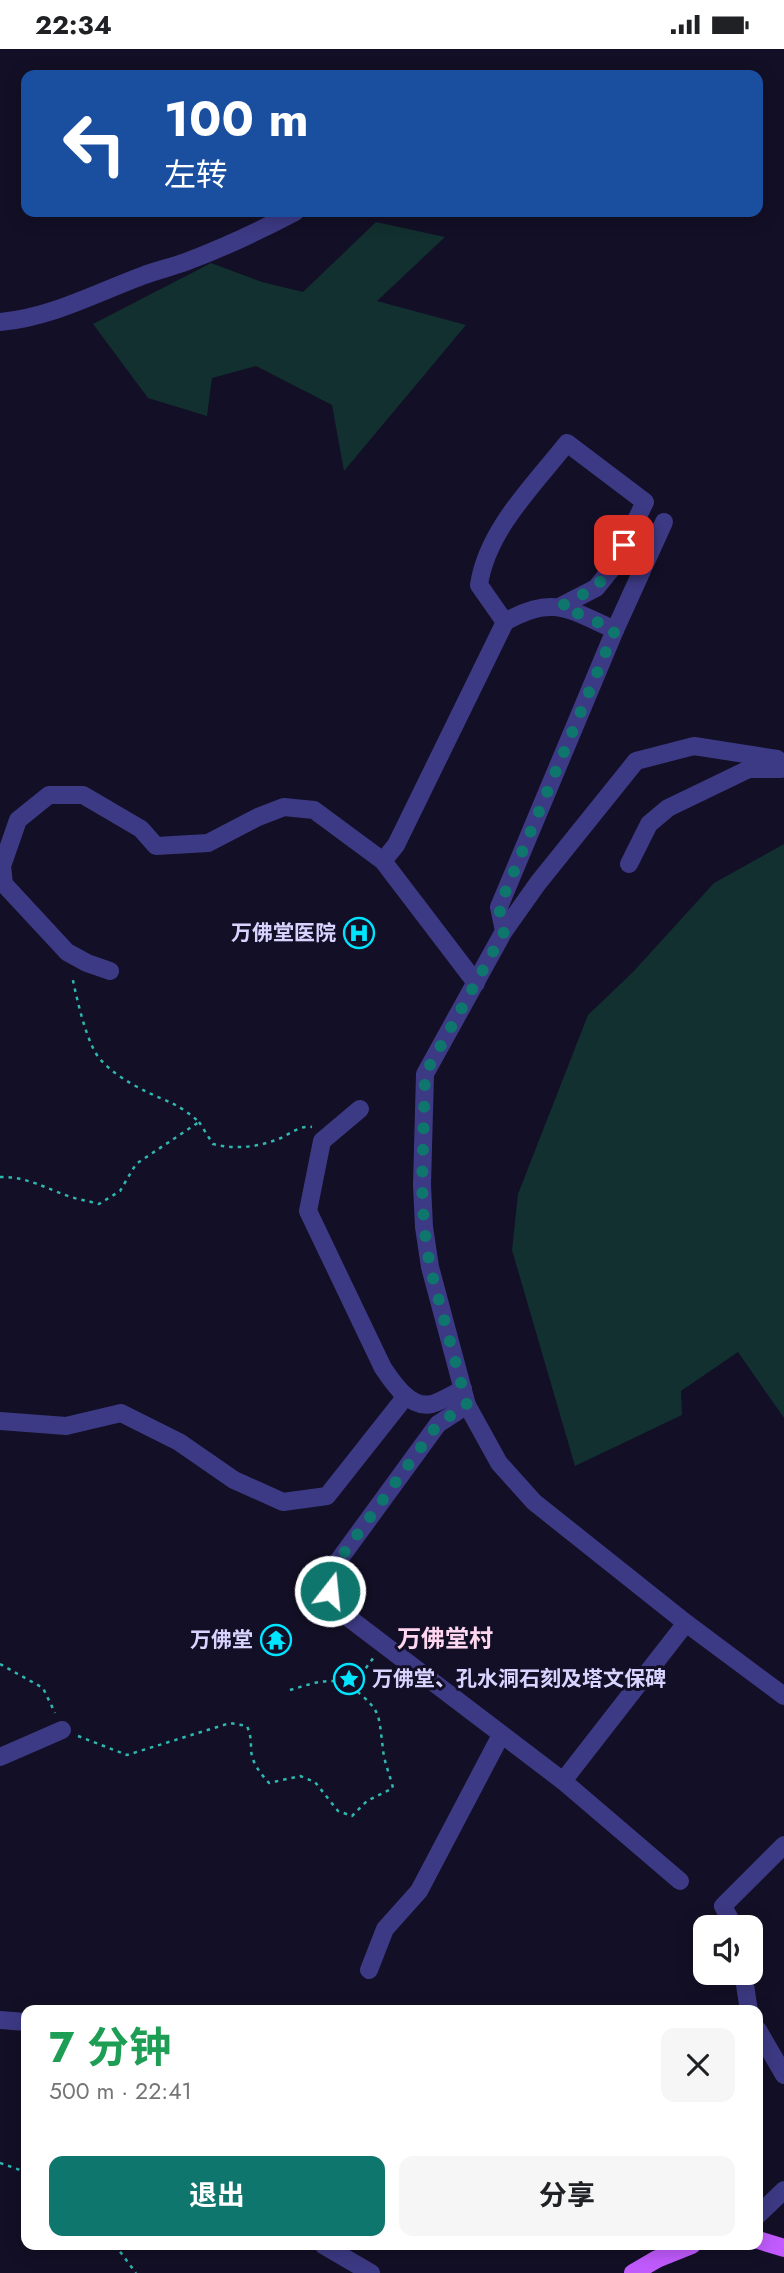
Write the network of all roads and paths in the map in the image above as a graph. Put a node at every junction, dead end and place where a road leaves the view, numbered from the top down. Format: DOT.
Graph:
graph roads {
  1 [pos="286,217"];
  2 [pos="0,322"];
  3 [pos="664,522"];
  4 [pos="561,606"];
  5 [pos="505,622"];
  6 [pos="615,630"];
  7 [pos="784,764"];
  8 [pos="784,769"];
  9 [pos="383,861"];
  10 [pos="629,864"];
  11 [pos="504,932"];
  12 [pos="67,952"];
  13 [pos="110,971"];
  14 [pos="475,983"];
  15 [pos="360,1109"];
  16 [pos="198,1122"];
  17 [pos="322,1140"];
  18 [pos="0,1177"];
  19 [pos="406,1396"];
  20 [pos="465,1397"];
  21 [pos="0,1421"];
  22 [pos="686,1623"];
  23 [pos="382,1645"];
  24 [pos="0,1664"];
  25 [pos="352,1687"];
  26 [pos="290,1690"];
  27 [pos="784,1696"];
  28 [pos="62,1730"];
  29 [pos="501,1735"];
  30 [pos="0,1757"];
  31 [pos="563,1781"];
  32 [pos="784,1845"];
  33 [pos="680,1881"];
  34 [pos="728,1915"];
  35 [pos="369,1970"];
  36 [pos="745,1985"];
  37 [pos="748,2005"];
  38 [pos="0,2020"];
  39 [pos="21,2022"];
  40 [pos="763,2039"];
  41 [pos="784,2075"];
  42 [pos="0,2163"];
  43 [pos="21,2170"];
  44 [pos="784,2190"];
  45 [pos="763,2210"];
  46 [pos="763,2242"];
  47 [pos="784,2248"];
  48 [pos="119,2250"];
  49 [pos="332,2250"];
  50 [pos="680,2250"];
  51 [pos="136,2273"];
  52 [pos="371,2273"];
  53 [pos="633,2273"];
  1 -- 2 [label="street"];
  3 -- 6 [label="street"];
  4 -- 5 [label="street"];
  4 -- 5 [label="street"];
  4 -- 6 [label="street"];
  5 -- 9 [label="street"];
  6 -- 11 [label="street"];
  7 -- 11 [label="street"];
  8 -- 10 [label="street"];
  9 -- 12 [label="street"];
  9 -- 14 [label="street"];
  11 -- 14 [label="street"];
  12 -- 13 [label="street"];
  12 -- 16 [label="path"];
  14 -- 20 [label="street"];
  15 -- 17 [label="street"];
  16 -- 17 [label="path"];
  16 -- 18 [label="path"];
  17 -- 19 [label="street"];
  19 -- 20 [label="street"];
  19 -- 21 [label="street"];
  20 -- 22 [label="street"];
  20 -- 23 [label="street"];
  22 -- 27 [label="street"];
  22 -- 31 [label="street"];
  23 -- 25 [label="path"];
  23 -- 29 [label="street"];
  24 -- 28 [label="path"];
  25 -- 26 [label="path"];
  25 -- 28 [label="path"];
  28 -- 30 [label="street"];
  29 -- 31 [label="street"];
  29 -- 35 [label="street"];
  31 -- 33 [label="street"];
  32 -- 34 [label="street"];
  36 -- 37 [label="street"];
  38 -- 39 [label="street"];
  40 -- 41 [label="street"];
  42 -- 43 [label="path"];
  44 -- 45 [label="street"];
  46 -- 47 [label="main road"];
  48 -- 51 [label="path"];
  49 -- 52 [label="street"];
  50 -- 53 [label="main road"];
}
